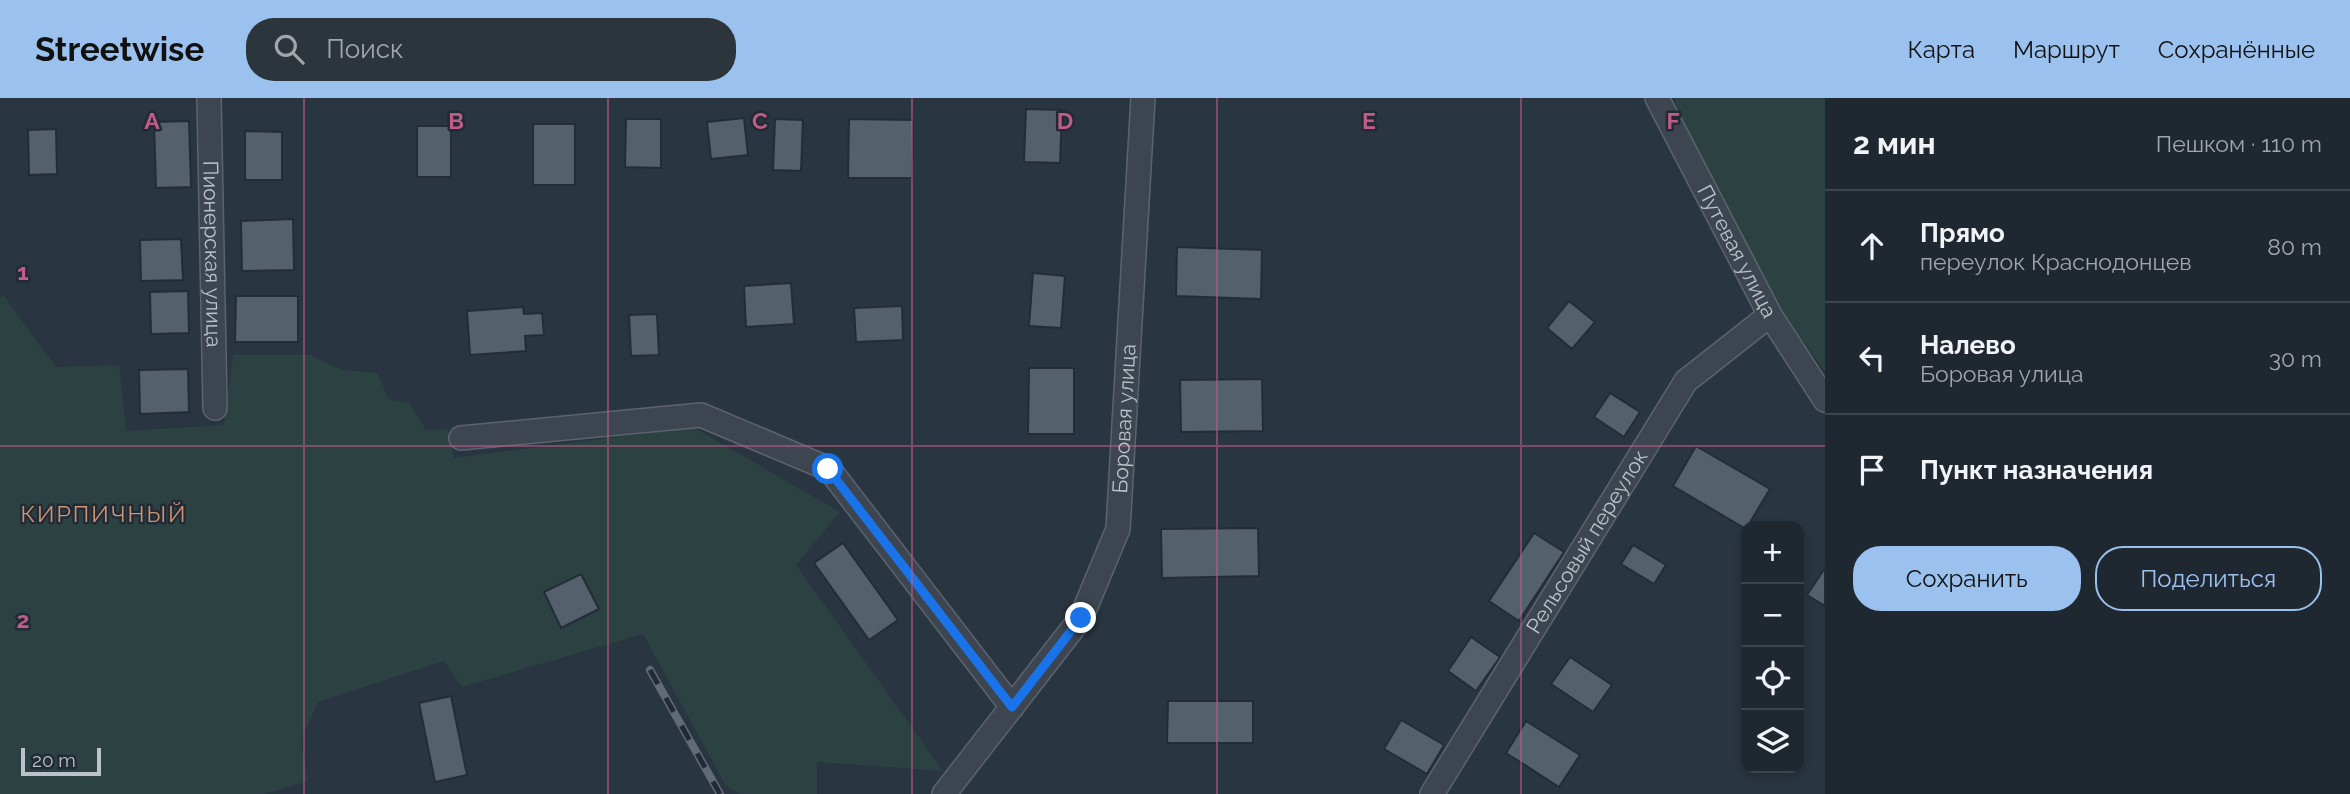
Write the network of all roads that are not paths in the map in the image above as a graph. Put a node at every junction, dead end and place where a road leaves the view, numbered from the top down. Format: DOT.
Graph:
graph roads {
  1 [pos="209,98"];
  2 [pos="1143,98"];
  3 [pos="1657,98"];
  4 [pos="1770,315"];
  5 [pos="1825,400"];
  6 [pos="215,408"];
  7 [pos="461,438"];
  8 [pos="1012,707"];
  9 [pos="944,794"];
  10 [pos="1432,794"];
  1 -- 6 [label="street, Пионерская улица"];
  2 -- 8 [label="street, Боровая улица"];
  3 -- 4 [label="street, Путевая улица"];
  4 -- 5 [label="street, Путевая улица"];
  4 -- 10 [label="street, Рельсовый переулок"];
  7 -- 8 [label="street"];
  8 -- 9 [label="street, Боровая улица"];
}
